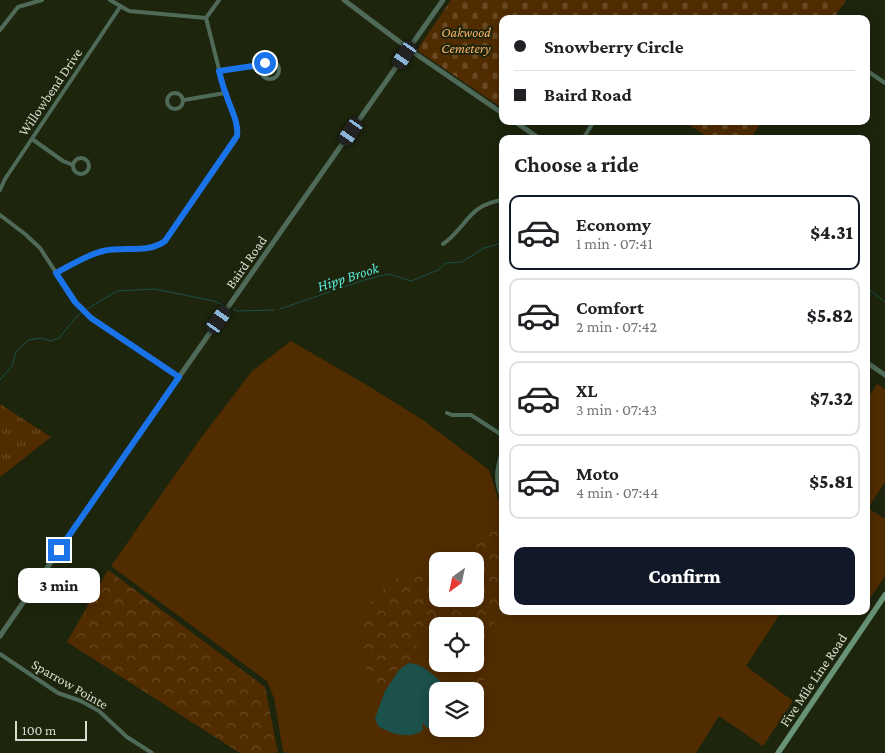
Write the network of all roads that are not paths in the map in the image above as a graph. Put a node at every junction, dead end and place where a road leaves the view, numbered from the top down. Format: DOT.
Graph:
graph roads {
  1 [pos="42,0"];
  2 [pos="110,0"];
  3 [pos="219,0"];
  4 [pos="344,0"];
  5 [pos="443,0"];
  6 [pos="120,7"];
  7 [pos="206,18"];
  8 [pos="0,30"];
  9 [pos="410,49"];
  10 [pos="262,68"];
  11 [pos="219,71"];
  12 [pos="870,73"];
  13 [pos="885,83"];
  14 [pos="225,93"];
  15 [pos="184,100"];
  16 [pos="499,111"];
  17 [pos="520,125"];
  18 [pos="534,135"];
  19 [pos="32,139"];
  20 [pos="73,166"];
  21 [pos="0,190"];
  22 [pos="499,201"];
  23 [pos="0,215"];
  24 [pos="444,244"];
  25 [pos="56,273"];
  26 [pos="870,365"];
  27 [pos="885,375"];
  28 [pos="179,377"];
  29 [pos="447,413"];
  30 [pos="499,433"];
  31 [pos="499,463"];
  32 [pos="499,488"];
  33 [pos="885,595"];
  34 [pos="0,636"];
  35 [pos="0,654"];
  36 [pos="152,753"];
  37 [pos="778,753"];
  1 -- 8 [label="street"];
  2 -- 6 [label="street"];
  3 -- 7 [label="street"];
  4 -- 9 [label="street"];
  5 -- 9 [label="street, Baird Road"];
  6 -- 7 [label="street"];
  6 -- 19 [label="street, Willowbend Drive"];
  7 -- 11 [label="street"];
  9 -- 16 [label="street"];
  9 -- 28 [label="street, Baird Road"];
  10 -- 10 [label="street"];
  10 -- 11 [label="street"];
  11 -- 14 [label="street"];
  12 -- 13 [label="street"];
  14 -- 15 [label="street"];
  14 -- 25 [label="street"];
  15 -- 15 [label="street"];
  17 -- 18 [label="street"];
  19 -- 20 [label="street"];
  19 -- 21 [label="street, Willowbend Drive"];
  20 -- 20 [label="street"];
  22 -- 24 [label="street"];
  23 -- 25 [label="street"];
  25 -- 28 [label="street"];
  26 -- 27 [label="street"];
  28 -- 34 [label="street, Baird Road"];
  29 -- 30 [label="street"];
  31 -- 32 [label="street"];
  33 -- 37 [label="main road, Five Mile Line Road"];
  35 -- 36 [label="street, Sparrow Pointe"];
}
